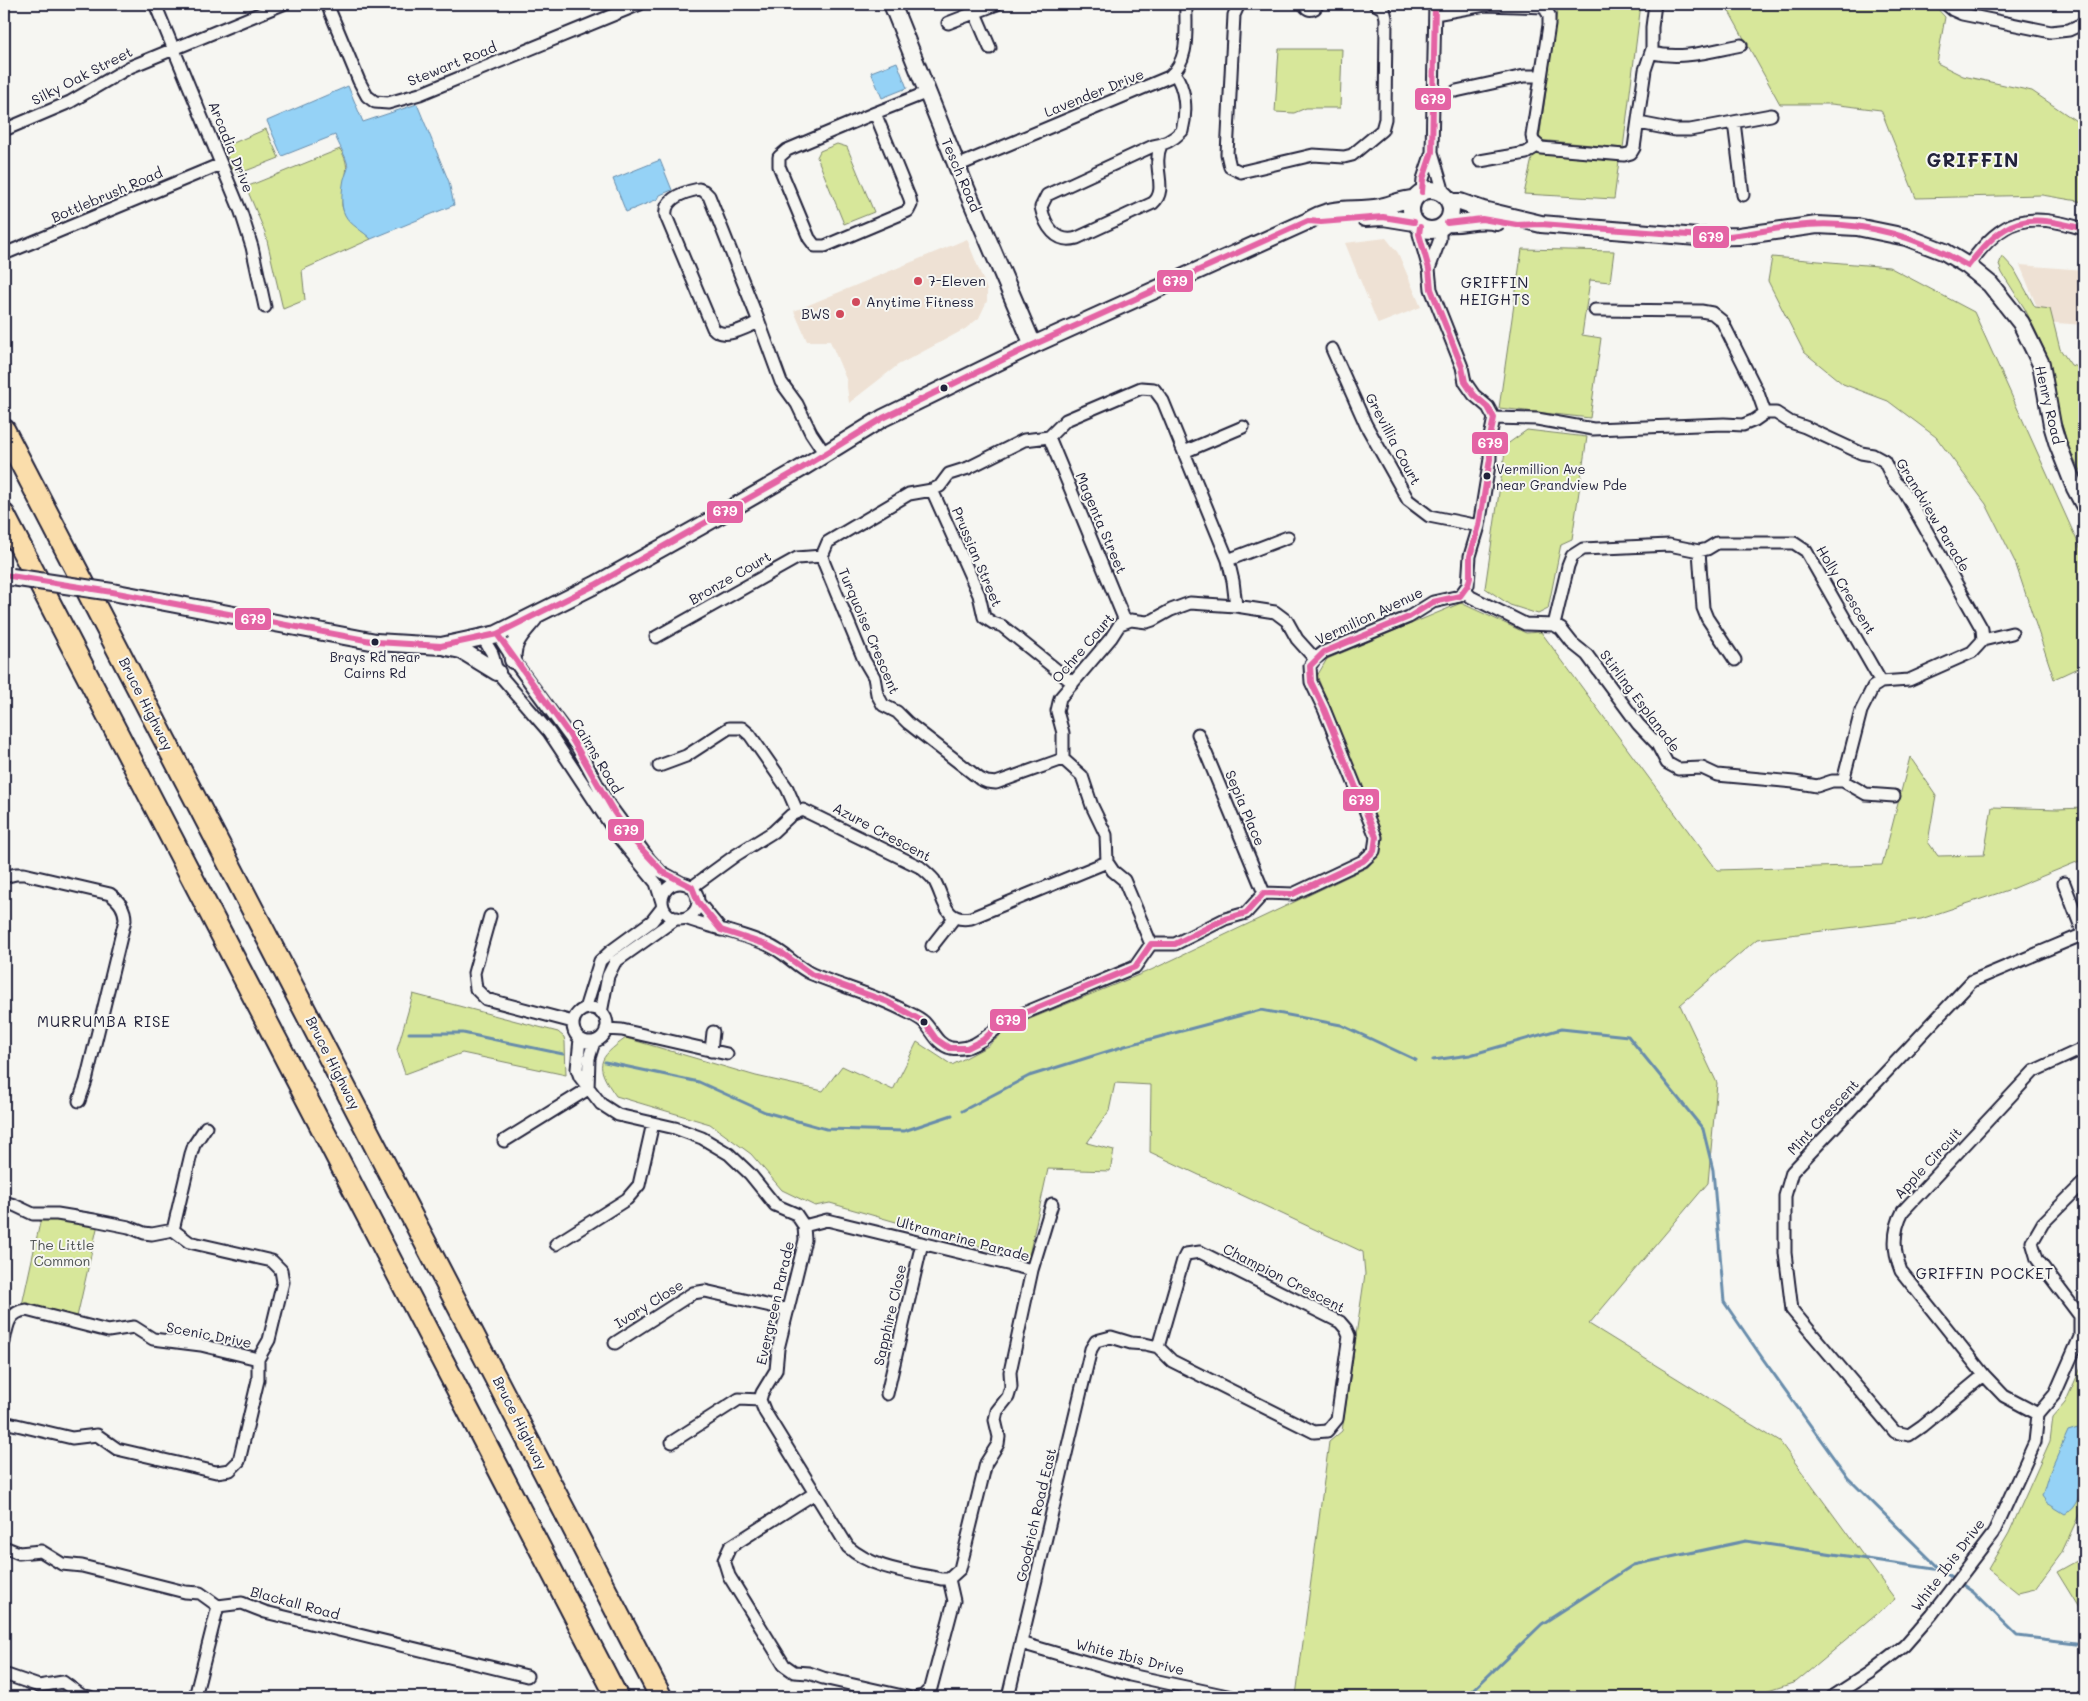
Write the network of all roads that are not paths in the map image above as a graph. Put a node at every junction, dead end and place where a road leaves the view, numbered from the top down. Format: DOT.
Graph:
graph roads {
  1 [pos="155,4"];
  2 [pos="283,4"];
  3 [pos="327,4"];
  4 [pos="640,4"];
  5 [pos="892,4"];
  6 [pos="997,4"];
  7 [pos="1186,4"];
  8 [pos="1238,4"];
  9 [pos="1304,4"];
  10 [pos="1318,4"];
  11 [pos="1375,4"];
  12 [pos="1655,4"];
  13 [pos="1946,4"];
  14 [pos="1435,9"];
  15 [pos="975,13"];
  16 [pos="2084,23"];
  17 [pos="948,24"];
  18 [pos="1741,45"];
  19 [pos="990,48"];
  20 [pos="174,49"];
  21 [pos="1652,52"];
  22 [pos="1174,73"];
  23 [pos="1541,76"];
  24 [pos="1456,91"];
  25 [pos="928,92"];
  26 [pos="875,113"];
  27 [pos="1771,114"];
  28 [pos="1734,122"];
  29 [pos="1639,123"];
  30 [pos="4,130"];
  31 [pos="1161,145"];
  32 [pos="1537,146"];
  33 [pos="1432,152"];
  34 [pos="1139,153"];
  35 [pos="1156,161"];
  36 [pos="1480,161"];
  37 [pos="221,164"];
  38 [pos="957,166"];
  39 [pos="1743,195"];
  40 [pos="1418,196"];
  41 [pos="1446,197"];
  42 [pos="1308,221"];
  43 [pos="1417,224"];
  44 [pos="1541,224"];
  45 [pos="1444,225"];
  46 [pos="2084,228"];
  47 [pos="4,254"];
  48 [pos="1968,266"];
  49 [pos="1429,270"];
  50 [pos="264,307"];
  51 [pos="1595,310"];
  52 [pos="759,322"];
  53 [pos="1034,345"];
  54 [pos="1332,349"];
  55 [pos="1765,413"];
  56 [pos="1494,418"];
  57 [pos="1243,427"];
  58 [pos="4,430"];
  59 [pos="1049,438"];
  60 [pos="1184,452"];
  61 [pos="825,454"];
  62 [pos="932,490"];
  63 [pos="2084,505"];
  64 [pos="4,515"];
  65 [pos="1479,526"];
  66 [pos="1288,537"];
  67 [pos="1699,551"];
  68 [pos="822,556"];
  69 [pos="1228,560"];
  70 [pos="8,576"];
  71 [pos="1465,591"];
  72 [pos="1236,606"];
  73 [pos="535,616"];
  74 [pos="1125,621"];
  75 [pos="1554,625"];
  76 [pos="2012,633"];
  77 [pos="490,636"];
  78 [pos="656,637"];
  79 [pos="1983,640"];
  80 [pos="441,646"];
  81 [pos="1315,659"];
  82 [pos="513,660"];
  83 [pos="1735,660"];
  84 [pos="497,672"];
  85 [pos="1073,682"];
  86 [pos="1881,682"];
  87 [pos="1198,734"];
  88 [pos="1063,759"];
  89 [pos="659,766"];
  90 [pos="1843,781"];
  91 [pos="1894,796"];
  92 [pos="797,811"];
  93 [pos="1107,862"];
  94 [pos="4,877"];
  95 [pos="2064,883"];
  96 [pos="687,885"];
  97 [pos="1264,893"];
  98 [pos="698,902"];
  99 [pos="663,904"];
  100 [pos="490,916"];
  101 [pos="681,918"];
  102 [pos="954,918"];
  103 [pos="721,930"];
  104 [pos="2084,935"];
  105 [pos="1150,944"];
  106 [pos="932,946"];
  107 [pos="584,1009"];
  108 [pos="601,1012"];
  109 [pos="573,1022"];
  110 [pos="606,1028"];
  111 [pos="713,1032"];
  112 [pos="580,1039"];
  113 [pos="594,1042"];
  114 [pos="2084,1048"];
  115 [pos="711,1051"];
  116 [pos="727,1054"];
  117 [pos="588,1089"];
  118 [pos="79,1101"];
  119 [pos="653,1123"];
  120 [pos="206,1127"];
  121 [pos="504,1141"];
  122 [pos="2084,1182"];
  123 [pos="4,1202"];
  124 [pos="1052,1204"];
  125 [pos="804,1226"];
  126 [pos="173,1230"];
  127 [pos="922,1242"];
  128 [pos="556,1244"];
  129 [pos="1032,1270"];
  130 [pos="788,1310"];
  131 [pos="4,1342"];
  132 [pos="615,1343"];
  133 [pos="1158,1347"];
  134 [pos="258,1359"];
  135 [pos="1984,1375"];
  136 [pos="887,1394"];
  137 [pos="760,1400"];
  138 [pos="2038,1414"];
  139 [pos="4,1422"];
  140 [pos="672,1442"];
  141 [pos="815,1493"];
  142 [pos="4,1548"];
  143 [pos="949,1579"];
  144 [pos="218,1606"];
  145 [pos="1021,1643"];
  146 [pos="4,1674"];
  147 [pos="527,1676"];
  148 [pos="90,1697"];
  149 [pos="195,1697"];
  150 [pos="618,1697"];
  151 [pos="662,1697"];
  152 [pos="907,1697"];
  153 [pos="918,1697"];
  154 [pos="1008,1697"];
  155 [pos="1232,1697"];
  156 [pos="1832,1697"];
  1 -- 20 [label="street, Arcadia Drive"];
  2 -- 20 [label="street, Silky Oak Street"];
  3 -- 4 [label="street, Stewart Road"];
  5 -- 25 [label="main road, Tesch Road"];
  6 -- 15 [label="street"];
  7 -- 22 [label="street"];
  8 -- 11 [label="street"];
  9 -- 10 [label="street"];
  12 -- 21 [label="street"];
  13 -- 16 [label="street"];
  14 -- 23 [label="street"];
  14 -- 33 [label="street"];
  15 -- 17 [label="street"];
  15 -- 19 [label="street"];
  18 -- 21 [label="street"];
  20 -- 30 [label="street, Silky Oak Street"];
  20 -- 37 [label="street, Arcadia Drive"];
  21 -- 29 [label="street"];
  22 -- 31 [label="street"];
  22 -- 38 [label="street, Lavender Drive"];
  23 -- 24 [label="street"];
  23 -- 32 [label="street"];
  25 -- 26 [label="street"];
  25 -- 38 [label="main road, Tesch Road"];
  26 -- 26 [label="street"];
  27 -- 28 [label="street"];
  28 -- 29 [label="street"];
  28 -- 39 [label="street"];
  29 -- 32 [label="street"];
  31 -- 34 [label="street"];
  31 -- 35 [label="street"];
  32 -- 36 [label="street"];
  33 -- 40 [label="street"];
  33 -- 41 [label="street"];
  34 -- 35 [label="street"];
  34 -- 35 [label="street"];
  37 -- 47 [label="street, Bottlebrush Road"];
  37 -- 50 [label="street, Arcadia Drive"];
  38 -- 53 [label="main road, Tesch Road"];
  40 -- 41 [label="main road"];
  40 -- 42 [label="main road"];
  40 -- 43 [label="main road"];
  41 -- 44 [label="main road"];
  41 -- 45 [label="main road"];
  42 -- 43 [label="main road"];
  42 -- 53 [label="main road"];
  43 -- 45 [label="main road"];
  43 -- 49 [label="street"];
  44 -- 45 [label="main road"];
  44 -- 48 [label="main road, Henry Road"];
  45 -- 49 [label="street"];
  46 -- 48 [label="street"];
  48 -- 63 [label="main road, Henry Road"];
  49 -- 56 [label="street"];
  51 -- 55 [label="street"];
  52 -- 52 [label="street"];
  52 -- 61 [label="street"];
  53 -- 61 [label="main road"];
  54 -- 65 [label="street, Grevillia Court"];
  55 -- 56 [label="street"];
  55 -- 79 [label="street, Grandview Parade"];
  56 -- 65 [label="street"];
  57 -- 60 [label="street"];
  58 -- 151 [label="highway, Bruce Highway"];
  59 -- 60 [label="street"];
  59 -- 62 [label="street"];
  59 -- 74 [label="street, Magenta Street"];
  60 -- 69 [label="street"];
  61 -- 73 [label="main road"];
  62 -- 68 [label="street"];
  62 -- 85 [label="street, Prussian Street"];
  64 -- 150 [label="highway"];
  65 -- 71 [label="street"];
  66 -- 69 [label="street"];
  67 -- 75 [label="street"];
  67 -- 83 [label="street"];
  67 -- 86 [label="street, Holly Crescent"];
  68 -- 78 [label="street, Bronze Court"];
  68 -- 88 [label="street, Turquoise Crescent"];
  69 -- 72 [label="street"];
  70 -- 80 [label="main road, bridge"];
  71 -- 75 [label="street"];
  71 -- 81 [label="street, Vermilion Avenue"];
  72 -- 74 [label="street, Ochre Court"];
  72 -- 81 [label="street, Ochre Court"];
  73 -- 77 [label="main road"];
  73 -- 82 [label="main road"];
  74 -- 85 [label="street, Ochre Court"];
  75 -- 90 [label="street, Stirling Esplanade"];
  76 -- 79 [label="street"];
  77 -- 80 [label="main road"];
  77 -- 82 [label="street, Cairns Road"];
  77 -- 84 [label="street, Cairns Road"];
  79 -- 86 [label="street"];
  80 -- 84 [label="main road"];
  81 -- 97 [label="street, Vermilion Avenue"];
  82 -- 96 [label="street, Cairns Road"];
  84 -- 99 [label="street, Cairns Road"];
  85 -- 88 [label="street, Ochre Court"];
  86 -- 90 [label="street"];
  87 -- 97 [label="street, Sepia Place"];
  88 -- 93 [label="street"];
  89 -- 92 [label="street"];
  90 -- 91 [label="street"];
  92 -- 96 [label="street"];
  92 -- 102 [label="street, Azure Crescent"];
  93 -- 102 [label="street"];
  93 -- 105 [label="street"];
  94 -- 118 [label="street"];
  95 -- 104 [label="street"];
  96 -- 98 [label="street"];
  96 -- 99 [label="street"];
  97 -- 105 [label="street"];
  98 -- 101 [label="street"];
  98 -- 103 [label="street"];
  99 -- 101 [label="street"];
  99 -- 107 [label="street"];
  100 -- 109 [label="street"];
  101 -- 103 [label="street"];
  101 -- 108 [label="street"];
  102 -- 106 [label="street"];
  103 -- 105 [label="street"];
  104 -- 135 [label="street, Mint Crescent"];
  107 -- 108 [label="street"];
  107 -- 109 [label="street"];
  108 -- 110 [label="street"];
  109 -- 112 [label="street"];
  110 -- 113 [label="street"];
  110 -- 115 [label="street"];
  111 -- 115 [label="street"];
  112 -- 113 [label="street"];
  112 -- 117 [label="street, Evergreen Parade"];
  113 -- 117 [label="street"];
  114 -- 135 [label="street, Apple Circuit"];
  115 -- 116 [label="street"];
  117 -- 119 [label="street, Evergreen Parade"];
  117 -- 121 [label="street"];
  119 -- 125 [label="street, Evergreen Parade"];
  119 -- 128 [label="street"];
  120 -- 126 [label="street"];
  122 -- 138 [label="street"];
  123 -- 126 [label="street"];
  124 -- 129 [label="street"];
  125 -- 127 [label="street, Ultramarine Parade"];
  125 -- 130 [label="street, Evergreen Parade"];
  126 -- 134 [label="street"];
  127 -- 129 [label="street, Ultramarine Parade"];
  127 -- 136 [label="street, Sapphire Close"];
  129 -- 143 [label="street, Ultramarine Parade"];
  130 -- 132 [label="street, Ivory Close"];
  130 -- 137 [label="street, Evergreen Parade"];
  131 -- 134 [label="street, Scenic Drive"];
  133 -- 133 [label="street, Champion Crescent"];
  133 -- 145 [label="street, Goodrich Road East"];
  134 -- 139 [label="street"];
  135 -- 138 [label="street, Apple Circuit"];
  137 -- 140 [label="street"];
  137 -- 141 [label="street"];
  138 -- 156 [label="street, White Ibis Drive"];
  141 -- 143 [label="street"];
  141 -- 152 [label="street"];
  142 -- 144 [label="street"];
  143 -- 153 [label="street"];
  144 -- 147 [label="street, Blackall Road"];
  144 -- 149 [label="street"];
  145 -- 154 [label="street, Goodrich Road East"];
  145 -- 155 [label="street, White Ibis Drive"];
  146 -- 148 [label="street"];
}
